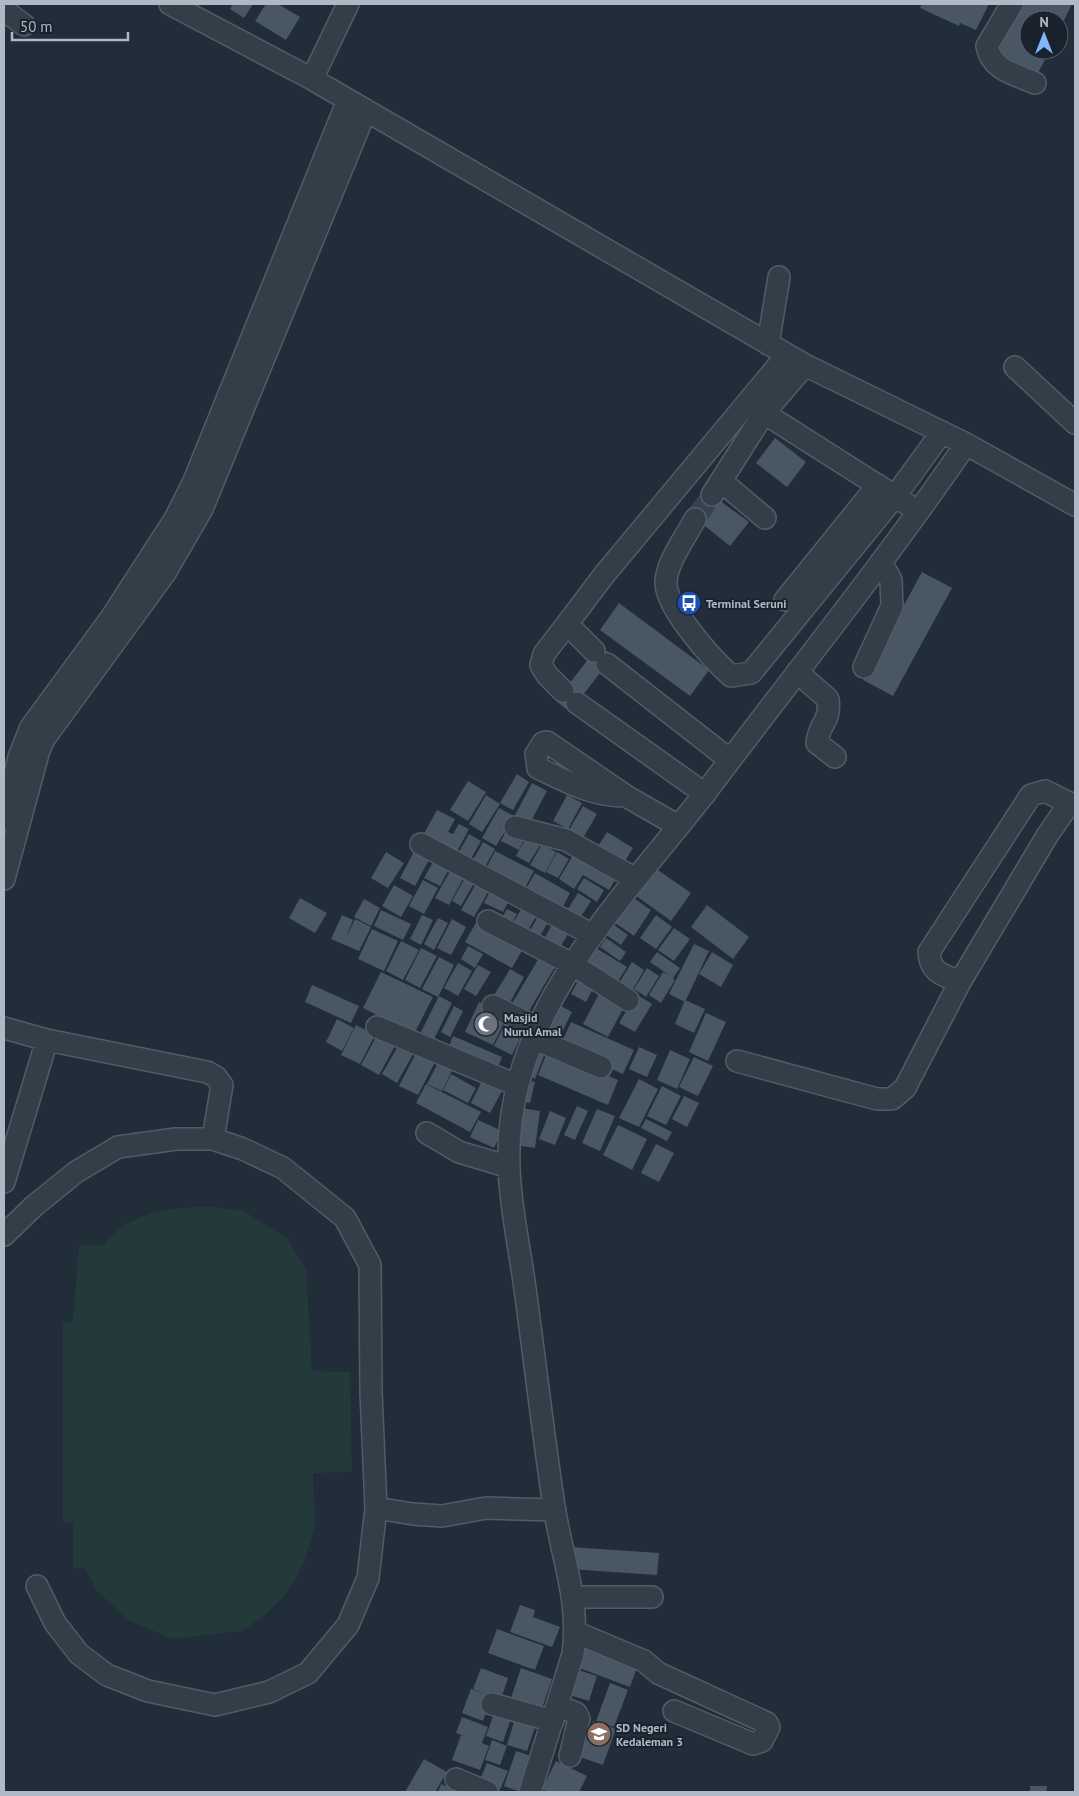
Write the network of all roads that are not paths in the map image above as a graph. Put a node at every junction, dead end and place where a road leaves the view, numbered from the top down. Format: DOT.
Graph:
graph roads {
  1 [pos="170,4"];
  2 [pos="1012,4"];
  3 [pos="343,6"];
  4 [pos="4,10"];
  5 [pos="24,26"];
  6 [pos="312,79"];
  7 [pos="1035,83"];
  8 [pos="357,105"];
  9 [pos="779,277"];
  10 [pos="768,344"];
  11 [pos="796,360"];
  12 [pos="1015,368"];
  13 [pos="764,412"];
  14 [pos="1075,423"];
  15 [pos="942,432"];
  16 [pos="966,444"];
  17 [pos="887,490"];
  18 [pos="194,502"];
  19 [pos="1075,505"];
  20 [pos="919,512"];
  21 [pos="765,518"];
  22 [pos="695,519"];
  23 [pos="881,562"];
  24 [pos="785,600"];
  25 [pos="567,624"];
  26 [pos="864,667"];
  27 [pos="797,672"];
  28 [pos="835,757"];
  29 [pos="730,760"];
  30 [pos="704,794"];
  31 [pos="626,796"];
  32 [pos="1072,805"];
  33 [pos="4,819"];
  34 [pos="678,826"];
  35 [pos="515,827"];
  36 [pos="421,844"];
  37 [pos="634,878"];
  38 [pos="4,879"];
  39 [pos="488,921"];
  40 [pos="593,934"];
  41 [pos="572,964"];
  42 [pos="960,982"];
  43 [pos="628,1000"];
  44 [pos="493,1006"];
  45 [pos="377,1027"];
  46 [pos="4,1028"];
  47 [pos="535,1033"];
  48 [pos="47,1040"];
  49 [pos="737,1061"];
  50 [pos="601,1068"];
  51 [pos="516,1085"];
  52 [pos="427,1133"];
  53 [pos="213,1138"];
  54 [pos="509,1167"];
  55 [pos="4,1182"];
  56 [pos="7,1224"];
  57 [pos="376,1508"];
  58 [pos="555,1510"];
  59 [pos="37,1586"];
  60 [pos="574,1597"];
  61 [pos="652,1597"];
  62 [pos="575,1632"];
  63 [pos="492,1704"];
  64 [pos="674,1711"];
  65 [pos="555,1714"];
  66 [pos="570,1756"];
  67 [pos="456,1779"];
  68 [pos="487,1792"];
  69 [pos="530,1792"];
  1 -- 6 [label="street"];
  2 -- 7 [label="street"];
  3 -- 6 [label="street"];
  4 -- 5 [label="street"];
  6 -- 8 [label="street"];
  8 -- 10 [label="street"];
  8 -- 18 [label="street"];
  9 -- 10 [label="street"];
  10 -- 11 [label="street"];
  11 -- 13 [label="street"];
  11 -- 15 [label="street"];
  11 -- 25 [label="street"];
  12 -- 14 [label="street"];
  13 -- 17 [label="street"];
  13 -- 21 [label="street"];
  15 -- 16 [label="street"];
  15 -- 17 [label="street"];
  16 -- 19 [label="street"];
  16 -- 20 [label="street"];
  17 -- 20 [label="street"];
  17 -- 22 [label="street"];
  17 -- 24 [label="street"];
  18 -- 33 [label="street"];
  18 -- 38 [label="street"];
  20 -- 23 [label="street"];
  23 -- 26 [label="street"];
  23 -- 27 [label="street"];
  25 -- 29 [label="street"];
  25 -- 30 [label="street"];
  27 -- 28 [label="street"];
  27 -- 29 [label="street"];
  29 -- 30 [label="street"];
  30 -- 34 [label="street"];
  31 -- 34 [label="street"];
  32 -- 42 [label="street"];
  32 -- 42 [label="street"];
  34 -- 37 [label="street"];
  35 -- 37 [label="street"];
  36 -- 40 [label="street"];
  37 -- 40 [label="street"];
  39 -- 41 [label="street"];
  40 -- 41 [label="street"];
  41 -- 43 [label="street"];
  41 -- 47 [label="street"];
  42 -- 49 [label="street"];
  44 -- 47 [label="street"];
  45 -- 51 [label="street"];
  46 -- 48 [label="street"];
  47 -- 50 [label="street"];
  47 -- 51 [label="street"];
  48 -- 53 [label="street"];
  48 -- 55 [label="street"];
  51 -- 54 [label="street"];
  52 -- 54 [label="street"];
  53 -- 56 [label="street"];
  53 -- 57 [label="street"];
  54 -- 58 [label="street"];
  57 -- 58 [label="street"];
  57 -- 59 [label="street"];
  58 -- 60 [label="street"];
  60 -- 61 [label="street"];
  60 -- 62 [label="street"];
  62 -- 64 [label="street"];
  62 -- 65 [label="street"];
  63 -- 65 [label="street"];
  65 -- 66 [label="street"];
  65 -- 69 [label="street"];
  67 -- 68 [label="street"];
}
